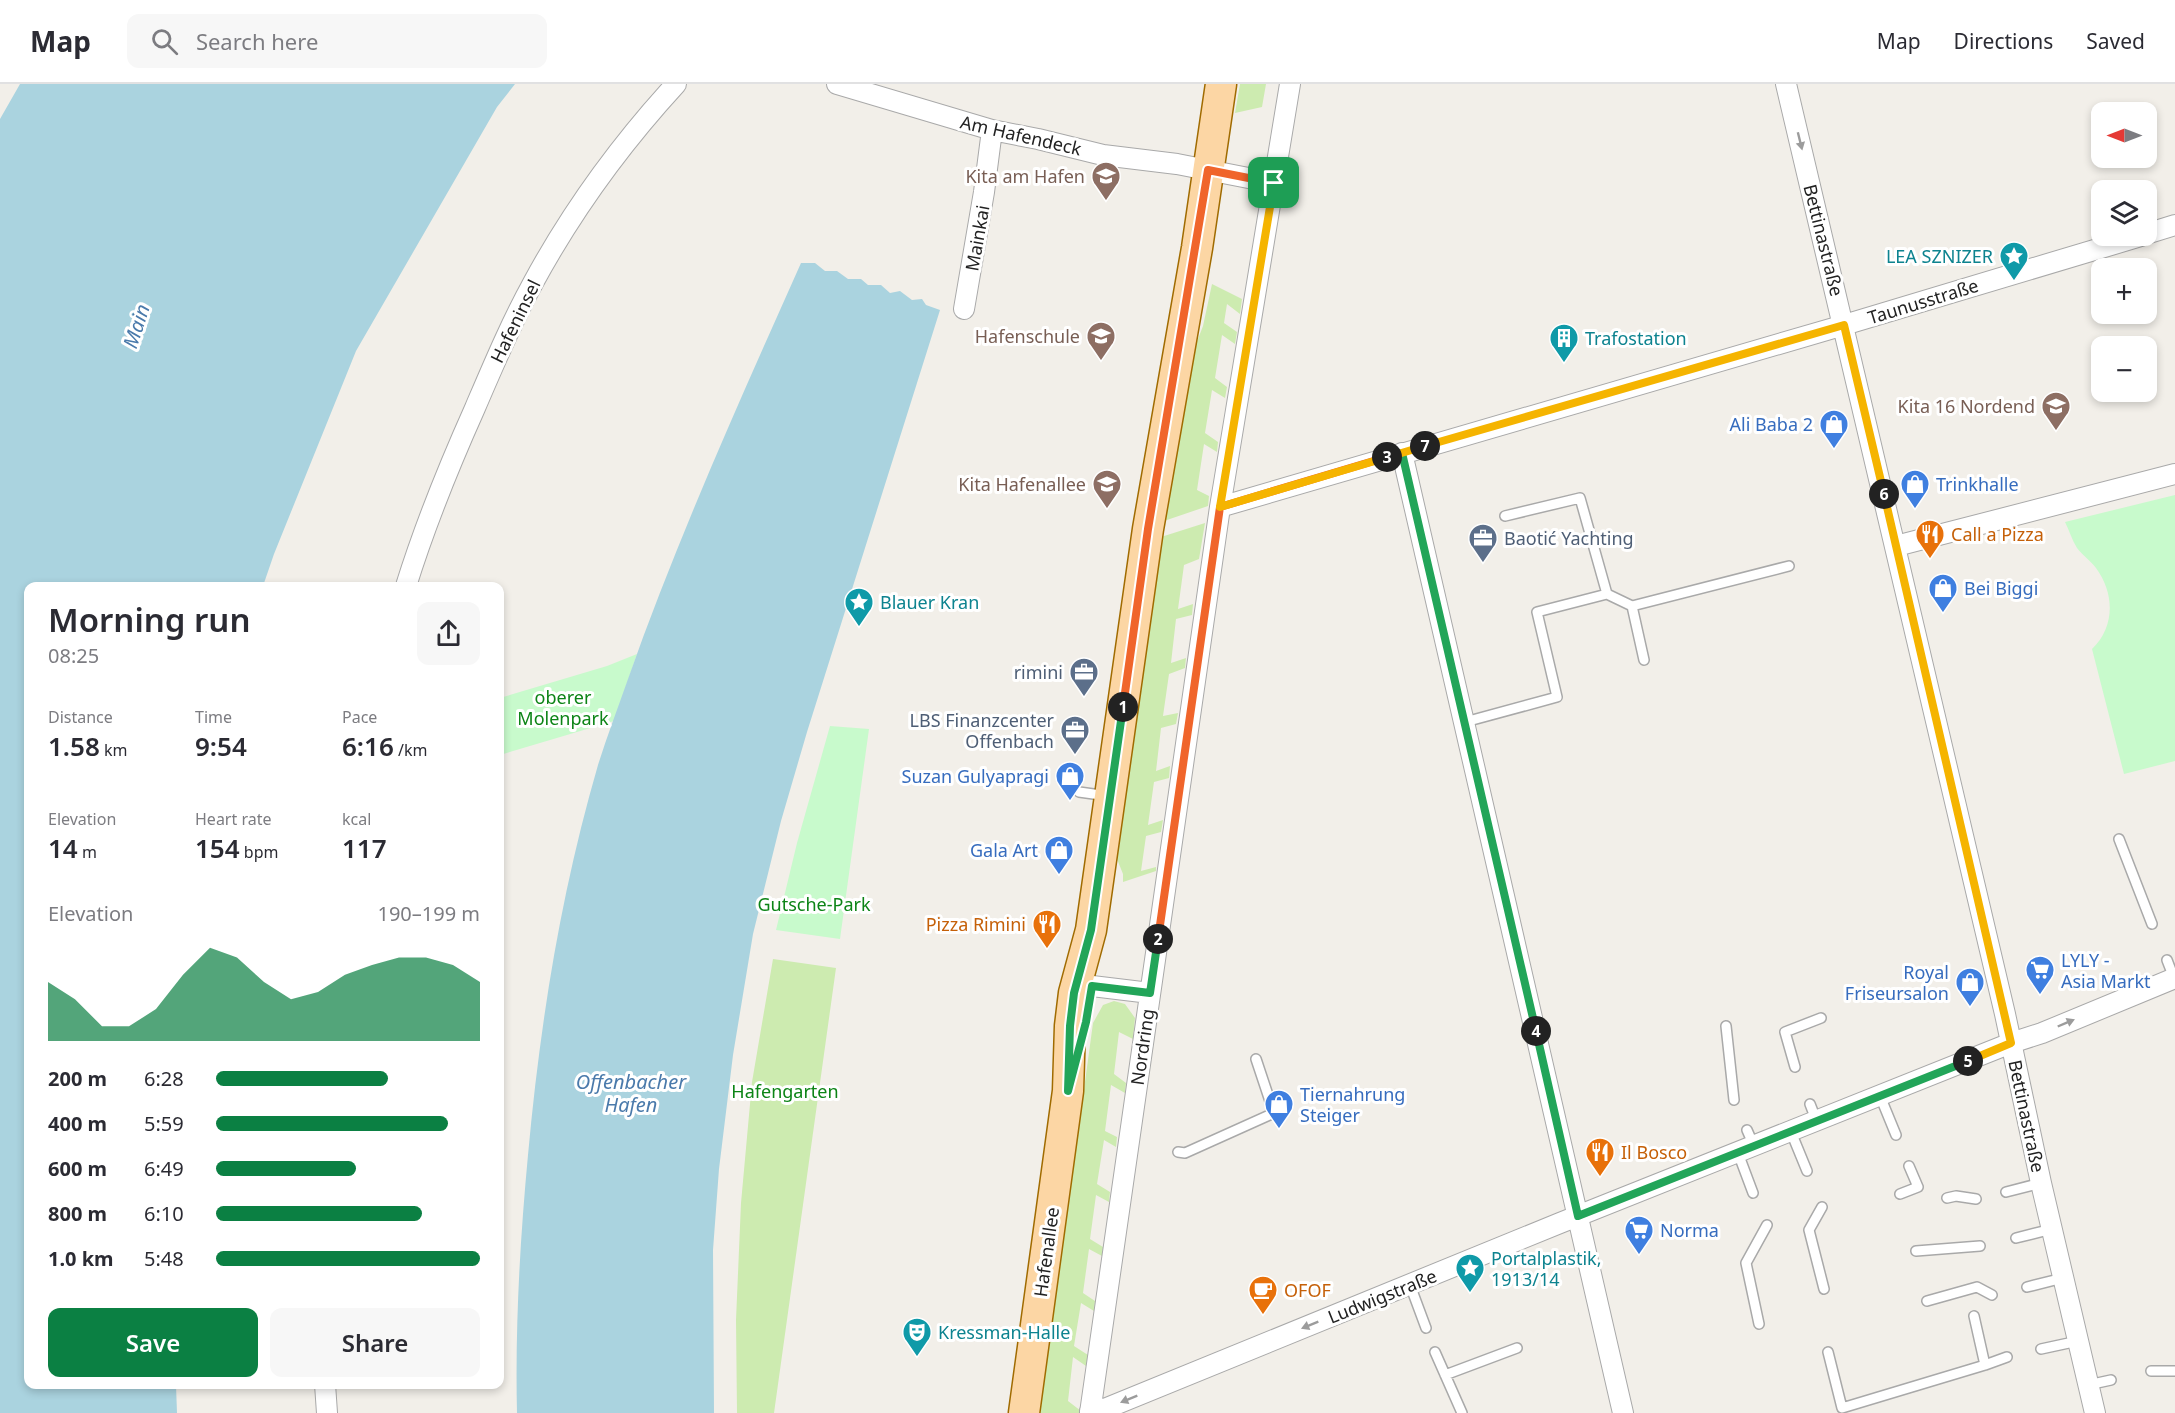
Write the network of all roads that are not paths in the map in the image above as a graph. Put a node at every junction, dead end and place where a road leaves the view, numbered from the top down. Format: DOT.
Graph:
graph roads {
  1 [pos="676,84"];
  2 [pos="837,84"];
  3 [pos="1221,84"];
  4 [pos="1290,84"];
  5 [pos="1786,84"];
  6 [pos="992,130"];
  7 [pos="1208,170"];
  8 [pos="1274,183"];
  9 [pos="2175,225"];
  10 [pos="2157,231"];
  11 [pos="2108,246"];
  12 [pos="964,309"];
  13 [pos="1844,325"];
  14 [pos="1402,453"];
  15 [pos="2175,474"];
  16 [pos="1220,507"];
  17 [pos="1505,516"];
  18 [pos="1896,546"];
  19 [pos="1789,566"];
  20 [pos="407,582"];
  21 [pos="1607,594"];
  22 [pos="1632,606"];
  23 [pos="1644,660"];
  24 [pos="1465,722"];
  25 [pos="1079,792"];
  26 [pos="1110,796"];
  27 [pos="2119,839"];
  28 [pos="2152,924"];
  29 [pos="1091,930"];
  30 [pos="2167,960"];
  31 [pos="2174,978"];
  32 [pos="1092,986"];
  33 [pos="1150,993"];
  34 [pos="1821,1018"];
  35 [pos="1726,1026"];
  36 [pos="2011,1043"];
  37 [pos="1256,1059"];
  38 [pos="1795,1067"];
  39 [pos="1068,1091"];
  40 [pos="1880,1096"];
  41 [pos="1734,1100"];
  42 [pos="1791,1132"];
  43 [pos="1896,1135"];
  44 [pos="1746,1143"];
  45 [pos="1178,1152"];
  46 [pos="1909,1166"];
  47 [pos="1807,1172"];
  48 [pos="2041,1183"];
  49 [pos="2006,1192"];
  50 [pos="1753,1193"];
  51 [pos="1900,1194"];
  52 [pos="1947,1198"];
  53 [pos="1976,1199"];
  54 [pos="1822,1207"];
  55 [pos="1578,1216"];
  56 [pos="1767,1225"];
  57 [pos="2052,1229"];
  58 [pos="2016,1238"];
  59 [pos="1980,1246"];
  60 [pos="1916,1251"];
  61 [pos="2064,1278"];
  62 [pos="1410,1284"];
  63 [pos="2027,1287"];
  64 [pos="1824,1289"];
  65 [pos="1992,1295"];
  66 [pos="1927,1301"];
  67 [pos="1974,1316"];
  68 [pos="1759,1324"];
  69 [pos="1426,1328"];
  70 [pos="2078,1341"];
  71 [pos="1517,1348"];
  72 [pos="2042,1349"];
  73 [pos="1435,1352"];
  74 [pos="1828,1352"];
  75 [pos="2007,1357"];
  76 [pos="1985,1365"];
  77 [pos="2151,1371"];
  78 [pos="2175,1371"];
  79 [pos="1445,1375"];
  80 [pos="2111,1380"];
  81 [pos="2088,1385"];
  82 [pos="325,1389"];
  83 [pos="1090,1412"];
  84 [pos="327,1413"];
  85 [pos="1024,1413"];
  86 [pos="1462,1413"];
  87 [pos="1623,1413"];
  88 [pos="2095,1413"];
  1 -- 20 [label="street, Hafeninsel"];
  2 -- 6 [label="street, Am Hafendeck"];
  3 -- 7 [label="main road, Hafenallee"];
  4 -- 8 [label="street, Nordring"];
  5 -- 13 [label="street, Bettinastraße, one-way"];
  6 -- 7 [label="street, Am Hafendeck"];
  6 -- 12 [label="street, Mainkai"];
  7 -- 8 [label="street"];
  7 -- 26 [label="main road, Hafenallee"];
  8 -- 16 [label="street, Nordring"];
  9 -- 10 [label="street"];
  11 -- 13 [label="street, Taunusstraße"];
  13 -- 14 [label="street, Taunusstraße"];
  13 -- 18 [label="street, Bettinastraße"];
  14 -- 16 [label="street, Taunusstraße"];
  14 -- 24 [label="street"];
  15 -- 18 [label="street"];
  16 -- 33 [label="street, Nordring"];
  17 -- 21 [label="lane"];
  18 -- 36 [label="street, Bettinastraße"];
  19 -- 22 [label="lane"];
  21 -- 22 [label="lane"];
  21 -- 24 [label="lane"];
  22 -- 23 [label="lane"];
  24 -- 55 [label="street"];
  25 -- 26 [label="lane"];
  26 -- 29 [label="main road, Hafenallee"];
  27 -- 28 [label="lane"];
  29 -- 32 [label="main road, Hafenallee"];
  29 -- 39 [label="main road, Hafenallee"];
  30 -- 31 [label="lane"];
  36 -- 31 [label="street, Ludwigstraße, one-way"];
  32 -- 33 [label="street"];
  32 -- 39 [label="main road, Hafenallee"];
  33 -- 83 [label="street, Nordring"];
  34 -- 38 [label="lane"];
  35 -- 41 [label="lane"];
  36 -- 40 [label="street, Ludwigstraße"];
  36 -- 48 [label="street, Bettinastraße"];
  37 -- 45 [label="lane"];
  39 -- 85 [label="main road, Hafenallee"];
  40 -- 42 [label="street, Ludwigstraße"];
  40 -- 43 [label="lane"];
  42 -- 44 [label="street, Ludwigstraße"];
  42 -- 47 [label="lane"];
  44 -- 50 [label="lane"];
  44 -- 55 [label="street, Ludwigstraße"];
  46 -- 51 [label="lane"];
  48 -- 49 [label="lane"];
  48 -- 57 [label="street, Bettinastraße"];
  52 -- 53 [label="lane"];
  54 -- 64 [label="lane"];
  55 -- 62 [label="street, Ludwigstraße"];
  55 -- 87 [label="street"];
  56 -- 68 [label="lane"];
  57 -- 58 [label="lane"];
  57 -- 61 [label="street, Bettinastraße"];
  59 -- 60 [label="lane"];
  61 -- 63 [label="lane"];
  61 -- 70 [label="street, Bettinastraße"];
  62 -- 69 [label="lane"];
  62 -- 83 [label="street, Ludwigstraße, one-way"];
  65 -- 66 [label="lane"];
  67 -- 76 [label="lane"];
  70 -- 72 [label="lane"];
  70 -- 81 [label="street, Bettinastraße"];
  71 -- 79 [label="lane"];
  73 -- 79 [label="lane"];
  74 -- 76 [label="lane"];
  75 -- 76 [label="lane"];
  77 -- 78 [label="lane"];
  79 -- 86 [label="lane"];
  80 -- 81 [label="lane"];
  81 -- 88 [label="street, Bettinastraße"];
  82 -- 84 [label="street"];
}
